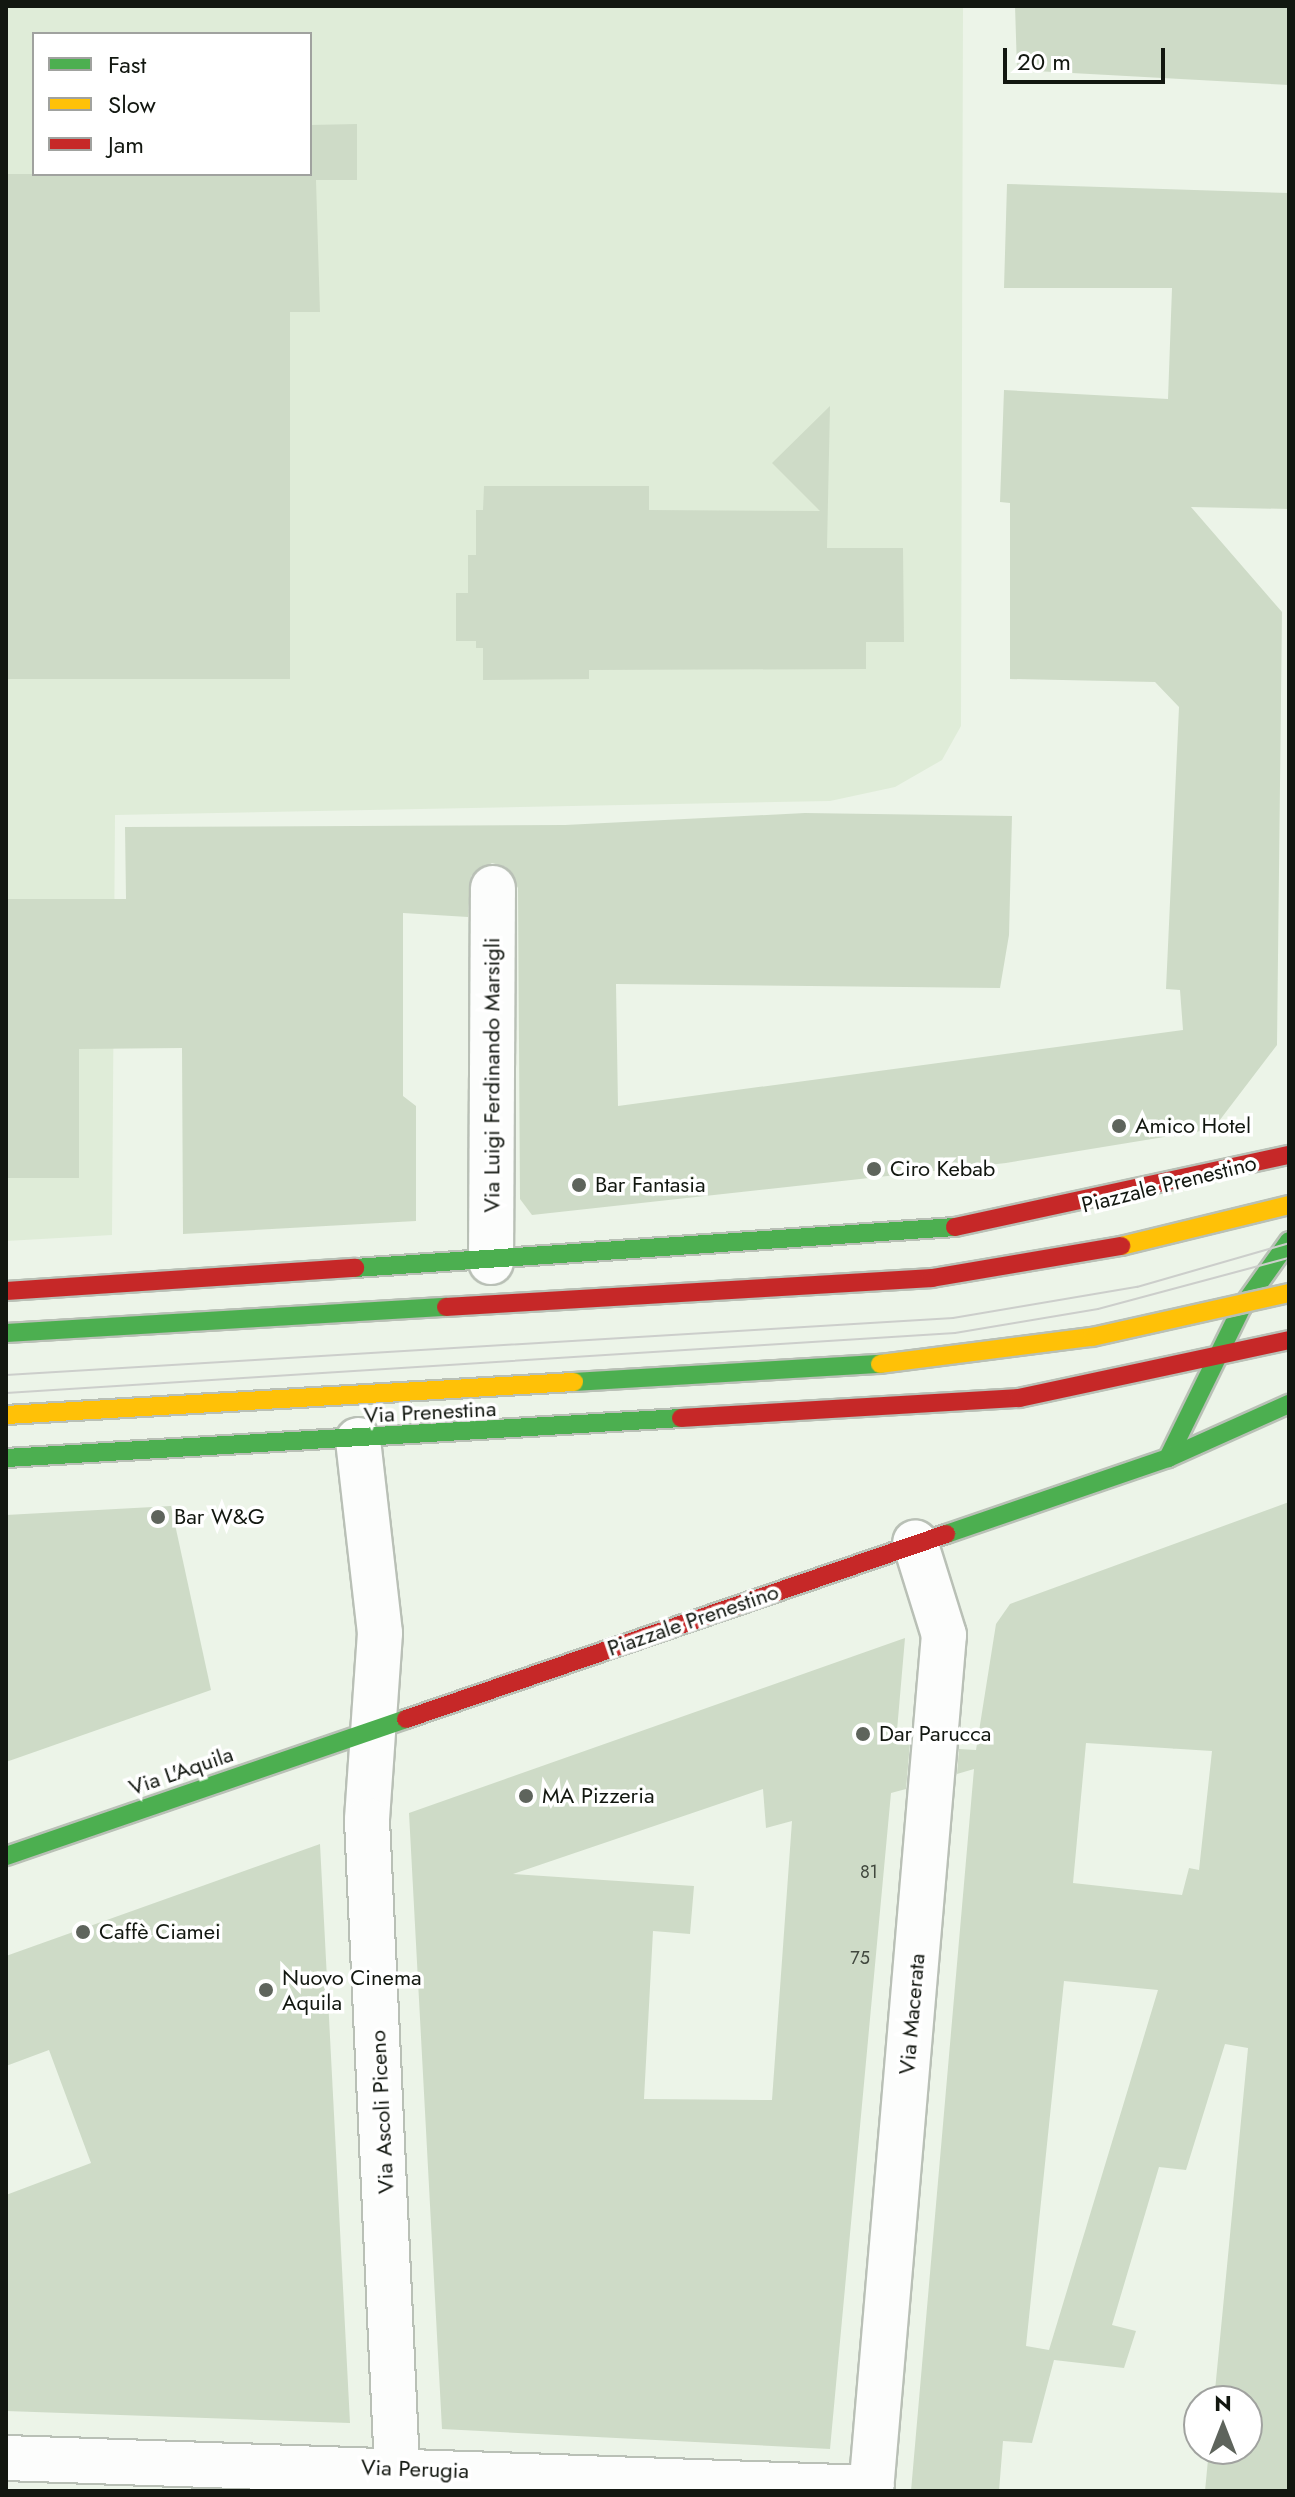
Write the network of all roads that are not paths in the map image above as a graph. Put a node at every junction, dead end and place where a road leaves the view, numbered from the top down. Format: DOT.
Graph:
graph roads {
  1 [pos="493,888"];
  2 [pos="1289,1155"];
  3 [pos="1289,1205"];
  4 [pos="1289,1241"];
  5 [pos="491,1262"];
  6 [pos="6,1291"];
  7 [pos="1289,1293"];
  8 [pos="6,1333"];
  9 [pos="1289,1340"];
  10 [pos="1215,1357"];
  11 [pos="1289,1404"];
  12 [pos="6,1415"];
  13 [pos="358,1440"];
  14 [pos="6,1458"];
  15 [pos="1168,1458"];
  16 [pos="915,1542"];
  17 [pos="373,1733"];
  18 [pos="6,1856"];
  19 [pos="6,2458"];
  20 [pos="400,2479"];
  21 [pos="871,2489"];
  1 -- 5 [label="street, Via Luigi Ferdinando Marsigli"];
  2 -- 5 [label="main road, Piazzale Prenestino"];
  3 -- 8 [label="main road"];
  4 -- 10 [label="main road"];
  5 -- 6 [label="main road"];
  7 -- 12 [label="main road, bridge"];
  9 -- 10 [label="main road"];
  10 -- 13 [label="main road, Via Prenestina"];
  10 -- 15 [label="main road"];
  11 -- 15 [label="main road, Piazzale Prenestino"];
  13 -- 14 [label="main road, Via Prenestina"];
  13 -- 17 [label="street"];
  15 -- 16 [label="main road, Piazzale Prenestino"];
  16 -- 17 [label="main road, Piazzale Prenestino"];
  16 -- 21 [label="street, Via Macerata"];
  17 -- 18 [label="main road, Via L'Aquila"];
  17 -- 20 [label="street, Via Ascoli Piceno"];
  19 -- 20 [label="street, Via Perugia"];
  20 -- 21 [label="street, Via Perugia"];
}
